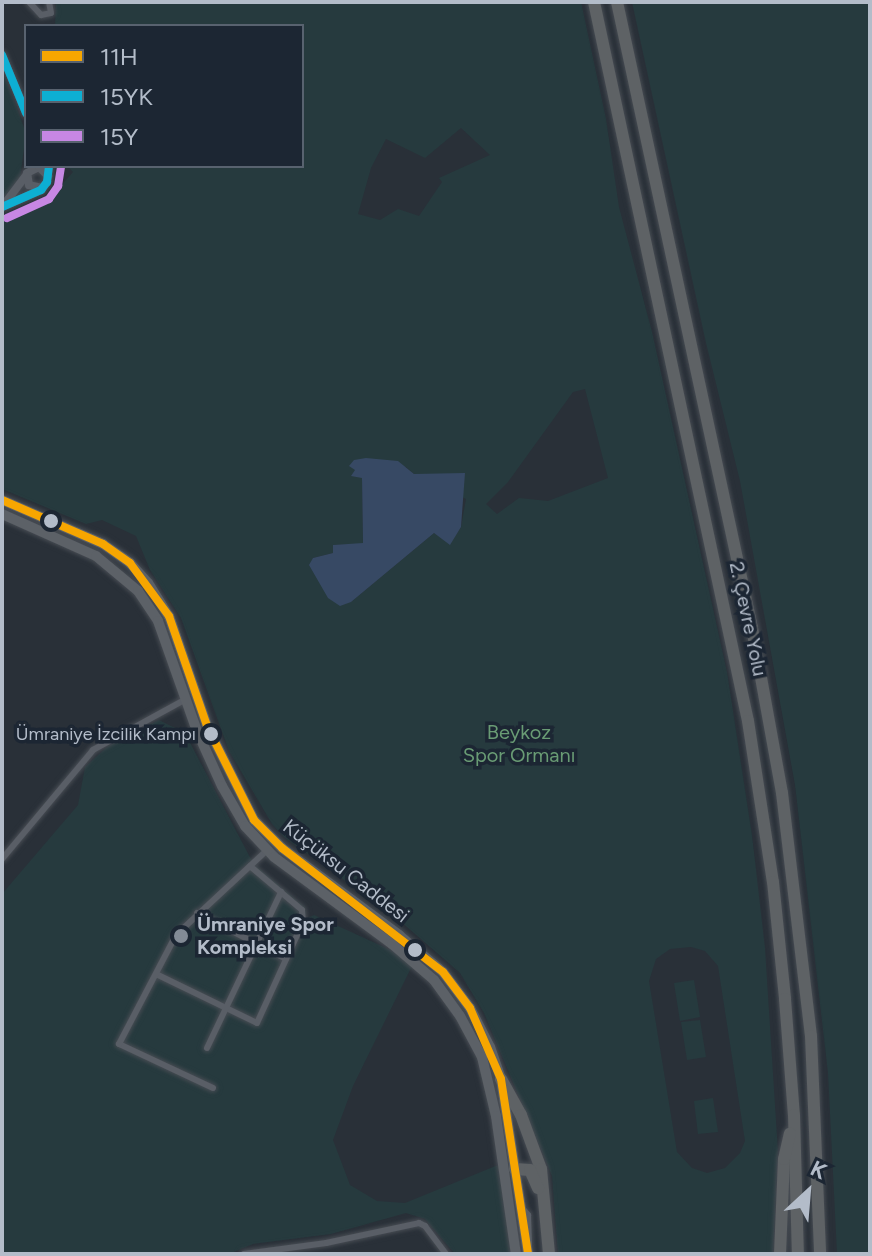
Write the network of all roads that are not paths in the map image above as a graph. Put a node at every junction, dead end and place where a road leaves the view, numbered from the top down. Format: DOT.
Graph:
graph roads {
  1 [pos="29,2"];
  2 [pos="49,2"];
  3 [pos="594,2"];
  4 [pos="617,2"];
  5 [pos="2,55"];
  6 [pos="24,108"];
  7 [pos="41,168"];
  8 [pos="49,168"];
  9 [pos="28,170"];
  10 [pos="47,182"];
  11 [pos="2,207"];
  12 [pos="2,500"];
  13 [pos="2,514"];
  14 [pos="169,635"];
  15 [pos="191,697"];
  16 [pos="271,846"];
  17 [pos="2,859"];
  18 [pos="250,866"];
  19 [pos="281,892"];
  20 [pos="197,913"];
  21 [pos="256,943"];
  22 [pos="286,959"];
  23 [pos="156,974"];
  24 [pos="445,986"];
  25 [pos="227,1008"];
  26 [pos="207,1048"];
  27 [pos="501,1079"];
  28 [pos="213,1088"];
  29 [pos="794,1115"];
  30 [pos="515,1169"];
  31 [pos="504,1179"];
  32 [pos="326,1243"];
  33 [pos="528,1252"];
  34 [pos="244,1254"];
  35 [pos="326,1254"];
  36 [pos="446,1254"];
  37 [pos="516,1254"];
  38 [pos="548,1254"];
  39 [pos="780,1254"];
  40 [pos="798,1254"];
  41 [pos="820,1254"];
  1 -- 2 [label="street"];
  3 -- 29 [label="highway, 2. Çevre Yolu"];
  4 -- 41 [label="highway, 2. Çevre Yolu"];
  5 -- 6 [label="street"];
  7 -- 10 [label="street"];
  8 -- 10 [label="street"];
  9 -- 10 [label="street"];
  9 -- 11 [label="street"];
  10 -- 11 [label="street"];
  12 -- 14 [label="main road, Küçüksu Caddesi"];
  13 -- 14 [label="main road, Küçüksu Caddesi"];
  14 -- 15 [label="main road, Küçüksu Caddesi"];
  15 -- 16 [label="main road, Küçüksu Caddesi"];
  15 -- 17 [label="street"];
  16 -- 18 [label="street"];
  16 -- 24 [label="main road, Küçüksu Caddesi"];
  18 -- 19 [label="street"];
  18 -- 20 [label="street"];
  19 -- 21 [label="street"];
  19 -- 22 [label="street"];
  20 -- 21 [label="street"];
  20 -- 23 [label="street"];
  21 -- 22 [label="street"];
  21 -- 25 [label="street"];
  22 -- 25 [label="street"];
  23 -- 25 [label="street"];
  23 -- 28 [label="street"];
  24 -- 27 [label="main road, Küçüksu Caddesi"];
  24 -- 31 [label="main road, Küçüksu Caddesi"];
  25 -- 26 [label="street"];
  27 -- 30 [label="main road, Küçüksu Caddesi"];
  27 -- 38 [label="highway"];
  29 -- 39 [label="highway"];
  29 -- 40 [label="highway, 2. Çevre Yolu"];
  30 -- 31 [label="main road"];
  30 -- 33 [label="main road, Küçüksu Caddesi"];
  30 -- 38 [label="highway"];
  31 -- 37 [label="main road, Küçüksu Caddesi"];
  32 -- 34 [label="street"];
  32 -- 35 [label="street"];
  32 -- 36 [label="street"];
}
